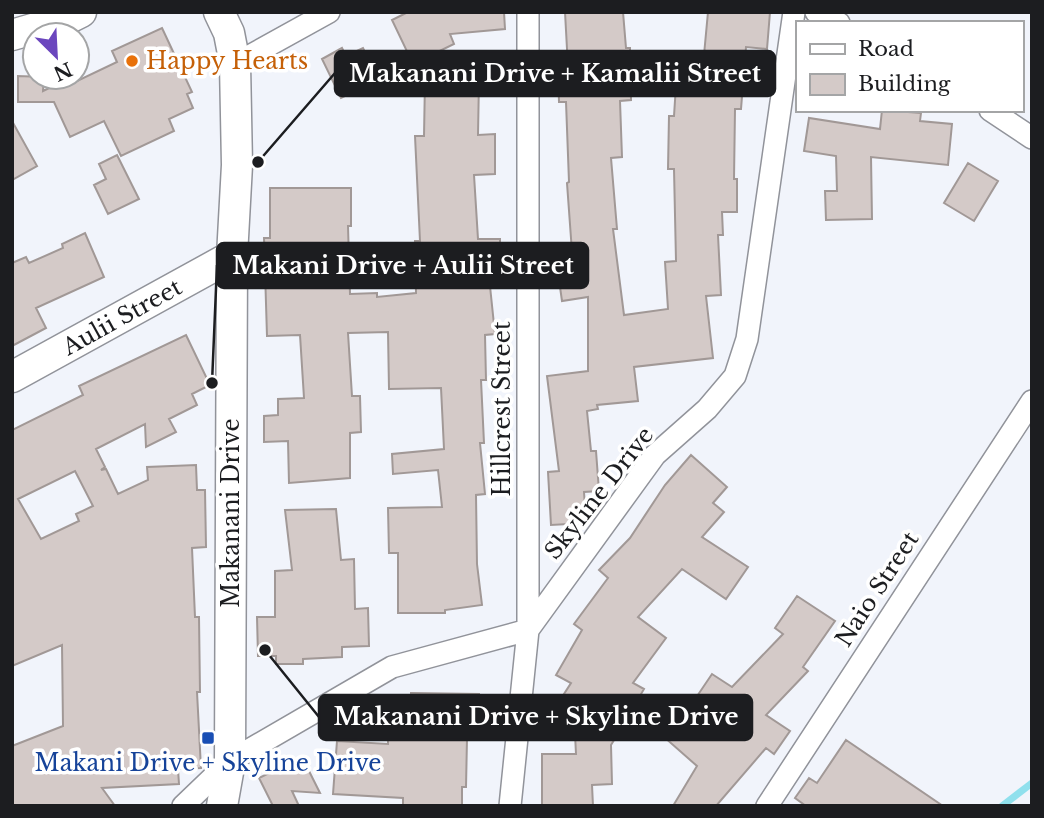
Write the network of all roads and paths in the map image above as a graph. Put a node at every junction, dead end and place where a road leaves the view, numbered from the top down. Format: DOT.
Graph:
graph roads {
  1 [pos="219,12"];
  2 [pos="329,12"];
  3 [pos="528,12"];
  4 [pos="794,12"];
  5 [pos="816,12"];
  6 [pos="72,15"];
  7 [pos="835,21"];
  8 [pos="12,35"];
  9 [pos="235,64"];
  10 [pos="993,112"];
  11 [pos="1032,138"];
  12 [pos="232,256"];
  13 [pos="12,377"];
  14 [pos="1032,401"];
  15 [pos="528,630"];
  16 [pos="230,761"];
  17 [pos="183,806"];
  18 [pos="222,806"];
  19 [pos="510,806"];
  20 [pos="767,806"];
  1 -- 9 [label="street, Makanani Drive"];
  2 -- 9 [label="street"];
  3 -- 15 [label="street, Hillcrest Street"];
  4 -- 15 [label="street, Skyline Drive"];
  5 -- 7 [label="street"];
  6 -- 8 [label="street"];
  9 -- 12 [label="street, Makanani Drive"];
  10 -- 11 [label="street"];
  12 -- 13 [label="street, Aulii Street"];
  12 -- 16 [label="street, Makanani Drive"];
  14 -- 20 [label="street, Naio Street"];
  15 -- 16 [label="street"];
  15 -- 19 [label="street, Hillcrest Street"];
  16 -- 17 [label="street"];
  16 -- 18 [label="street, Makanani Drive"];
}
